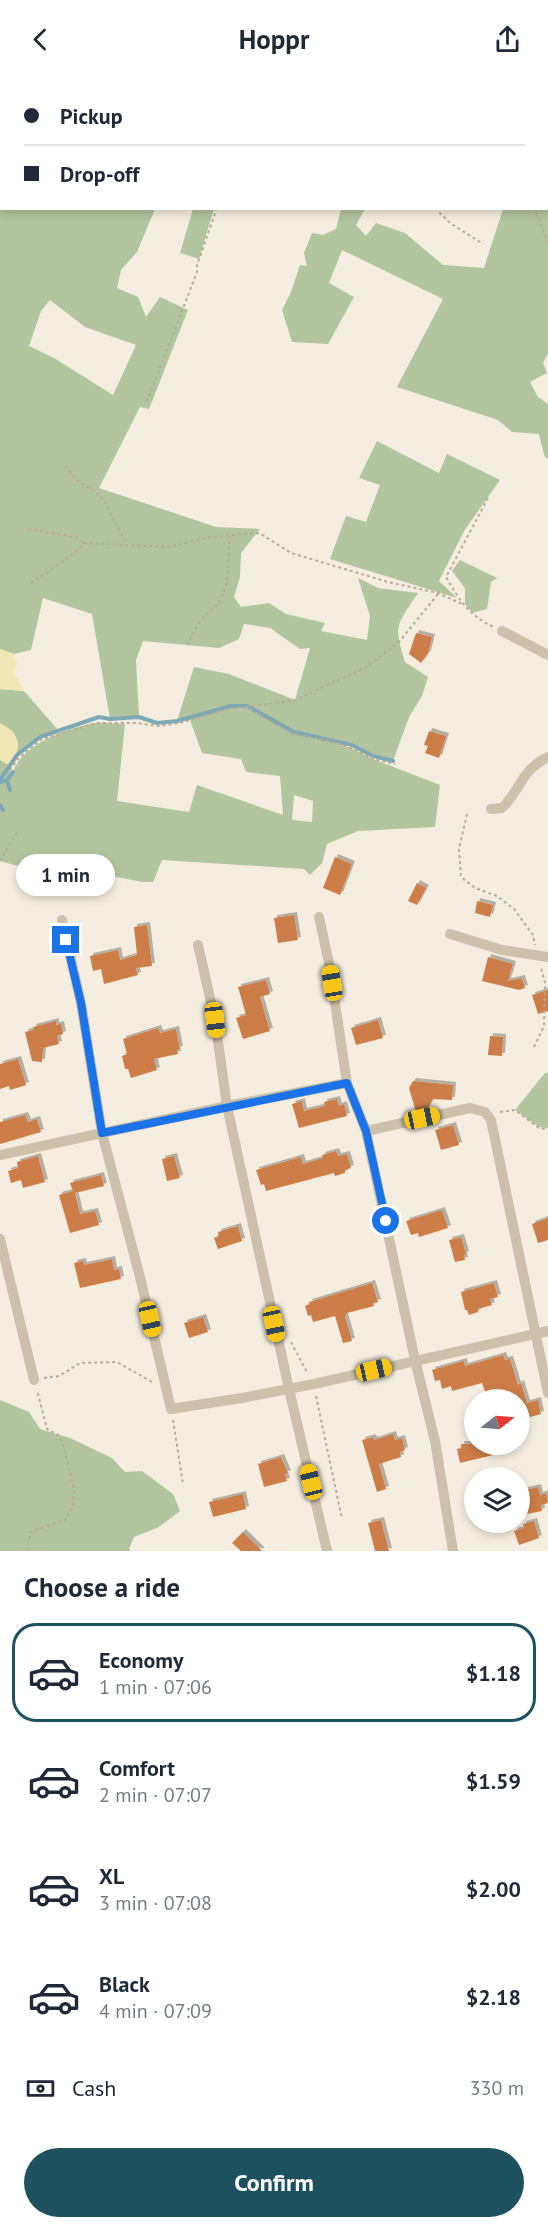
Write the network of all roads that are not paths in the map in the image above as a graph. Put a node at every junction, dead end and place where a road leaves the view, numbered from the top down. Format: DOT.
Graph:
graph roads {
  1 [pos="502,631"];
  2 [pos="548,656"];
  3 [pos="548,757"];
  4 [pos="491,809"];
  5 [pos="319,917"];
  6 [pos="62,920"];
  7 [pos="450,934"];
  8 [pos="198,945"];
  9 [pos="543,956"];
  10 [pos="347,1083"];
  11 [pos="226,1106"];
  12 [pos="366,1131"];
  13 [pos="102,1133"];
  14 [pos="0,1155"];
  15 [pos="0,1239"];
  16 [pos="548,1331"];
  17 [pos="536,1333"];
  18 [pos="415,1360"];
  19 [pos="34,1380"];
  20 [pos="289,1389"];
  21 [pos="548,1393"];
  22 [pos="327,1551"];
  23 [pos="453,1551"];
  1 -- 2 [label="street"];
  3 -- 4 [label="street"];
  5 -- 10 [label="street"];
  6 -- 13 [label="street"];
  7 -- 9 [label="street"];
  8 -- 11 [label="street"];
  10 -- 11 [label="street"];
  10 -- 12 [label="street"];
  11 -- 13 [label="street"];
  11 -- 20 [label="street"];
  12 -- 17 [label="street"];
  12 -- 18 [label="street"];
  13 -- 14 [label="street"];
  13 -- 20 [label="street"];
  15 -- 19 [label="street"];
  16 -- 17 [label="street"];
  17 -- 18 [label="street"];
  17 -- 21 [label="street"];
  18 -- 20 [label="street"];
  18 -- 23 [label="street"];
  20 -- 22 [label="street"];
}
